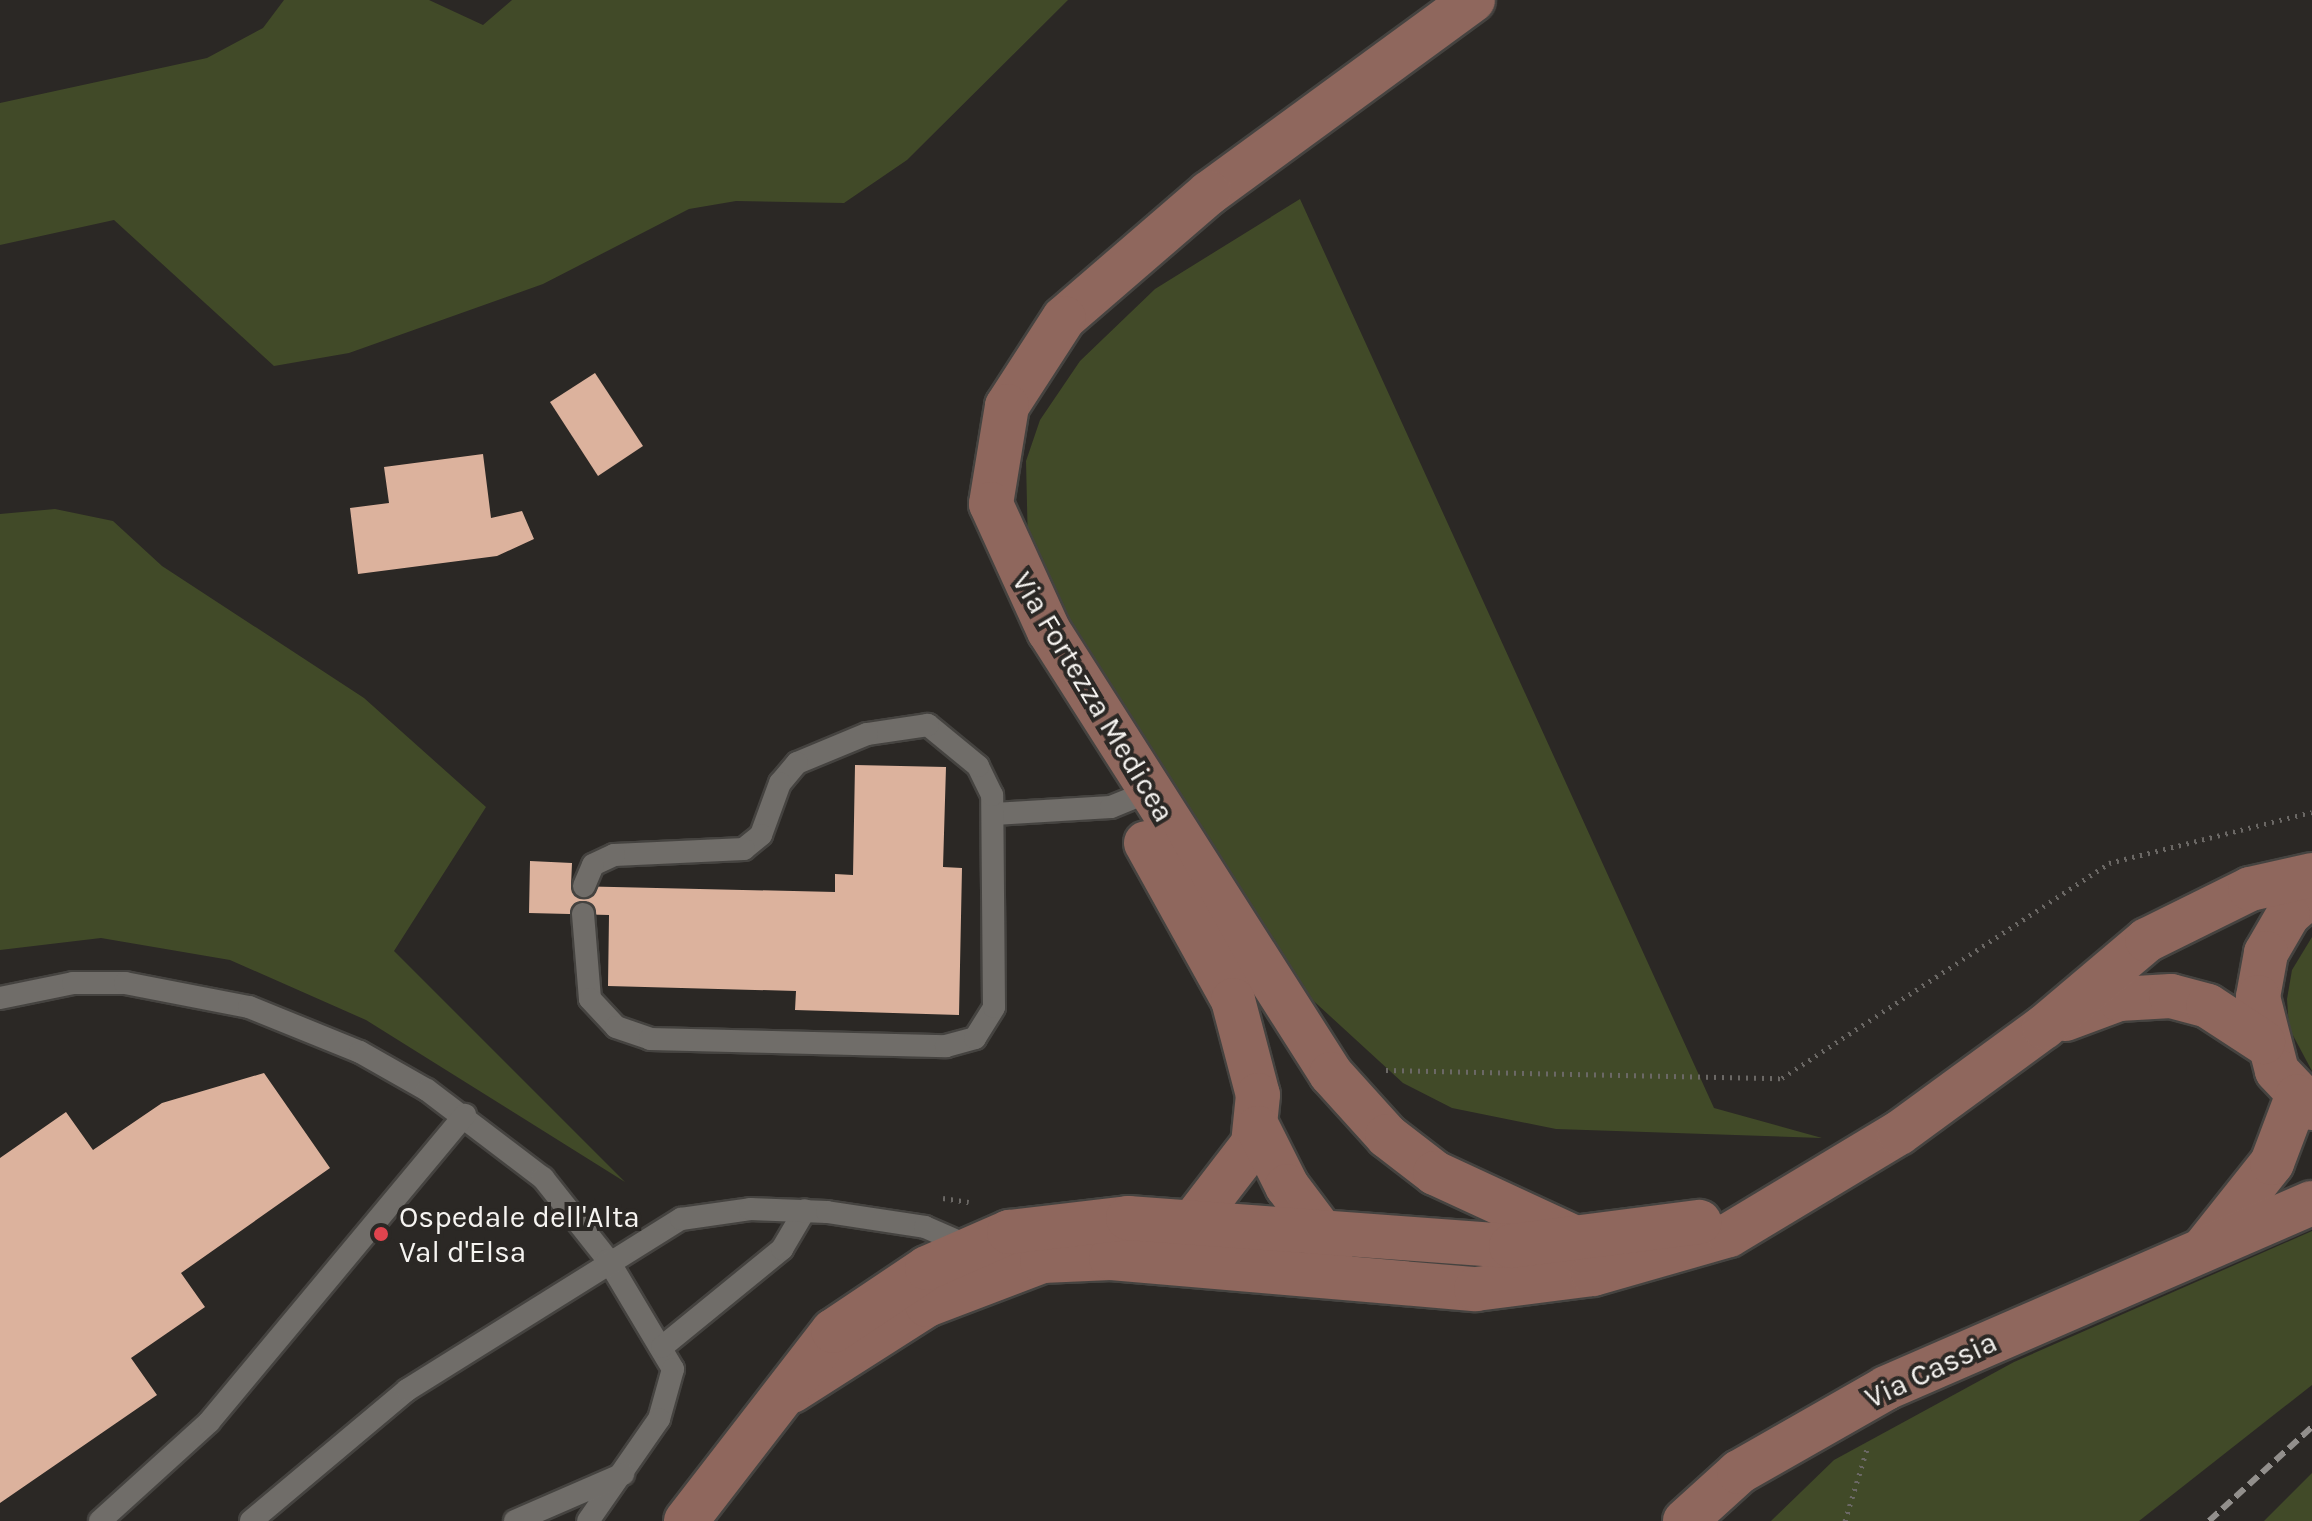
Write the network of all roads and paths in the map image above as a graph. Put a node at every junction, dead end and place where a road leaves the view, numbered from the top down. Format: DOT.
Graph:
graph roads {
  1 [pos="1473,0"];
  2 [pos="1137,798"];
  3 [pos="2312,812"];
  4 [pos="994,814"];
  5 [pos="2312,875"];
  6 [pos="584,886"];
  7 [pos="2312,894"];
  8 [pos="583,914"];
  9 [pos="0,998"];
  10 [pos="2044,1027"];
  11 [pos="2263,1042"];
  12 [pos="1374,1074"];
  13 [pos="2304,1102"];
  14 [pos="465,1115"];
  15 [pos="1258,1128"];
  16 [pos="2312,1203"];
  17 [pos="805,1210"];
  18 [pos="1772,1210"];
  19 [pos="1193,1222"];
  20 [pos="1322,1233"];
  21 [pos="1580,1240"];
  22 [pos="968,1247"];
  23 [pos="2197,1255"];
  24 [pos="608,1260"];
  25 [pos="1042,1261"];
  26 [pos="1535,1285"];
  27 [pos="662,1347"];
  28 [pos="1886,1388"];
  29 [pos="792,1391"];
  30 [pos="624,1474"];
  31 [pos="100,1521"];
  32 [pos="251,1521"];
  33 [pos="515,1521"];
  34 [pos="588,1521"];
  35 [pos="686,1521"];
  36 [pos="1685,1521"];
  37 [pos="1845,1521"];
  1 -- 2 [label="main road"];
  2 -- 4 [label="lane"];
  2 -- 15 [label="main road"];
  2 -- 21 [label="main road, Via Fortezza Medicea"];
  3 -- 12 [label="path"];
  4 -- 6 [label="lane"];
  4 -- 8 [label="lane"];
  5 -- 10 [label="main road"];
  7 -- 11 [label="main road, Via Cassia"];
  9 -- 14 [label="lane"];
  10 -- 11 [label="main road"];
  10 -- 18 [label="main road"];
  11 -- 13 [label="main road, Via Cassia"];
  13 -- 23 [label="main road, Via Cassia"];
  14 -- 24 [label="lane"];
  14 -- 31 [label="lane"];
  15 -- 19 [label="main road"];
  15 -- 20 [label="main road"];
  16 -- 23 [label="main road, Via Cassia"];
  17 -- 22 [label="lane"];
  17 -- 24 [label="lane"];
  17 -- 27 [label="lane"];
  18 -- 21 [label="main road"];
  18 -- 26 [label="main road"];
  19 -- 20 [label="main road"];
  19 -- 22 [label="main road"];
  20 -- 21 [label="main road"];
  20 -- 26 [label="main road"];
  22 -- 25 [label="lane"];
  22 -- 29 [label="main road"];
  23 -- 28 [label="main road, Via Cassia"];
  24 -- 27 [label="lane"];
  24 -- 32 [label="lane"];
  25 -- 26 [label="main road"];
  25 -- 29 [label="main road"];
  27 -- 30 [label="lane"];
  28 -- 36 [label="main road, Via Cassia"];
  28 -- 37 [label="path"];
  29 -- 35 [label="main road"];
  30 -- 33 [label="lane"];
  30 -- 34 [label="lane"];
}
